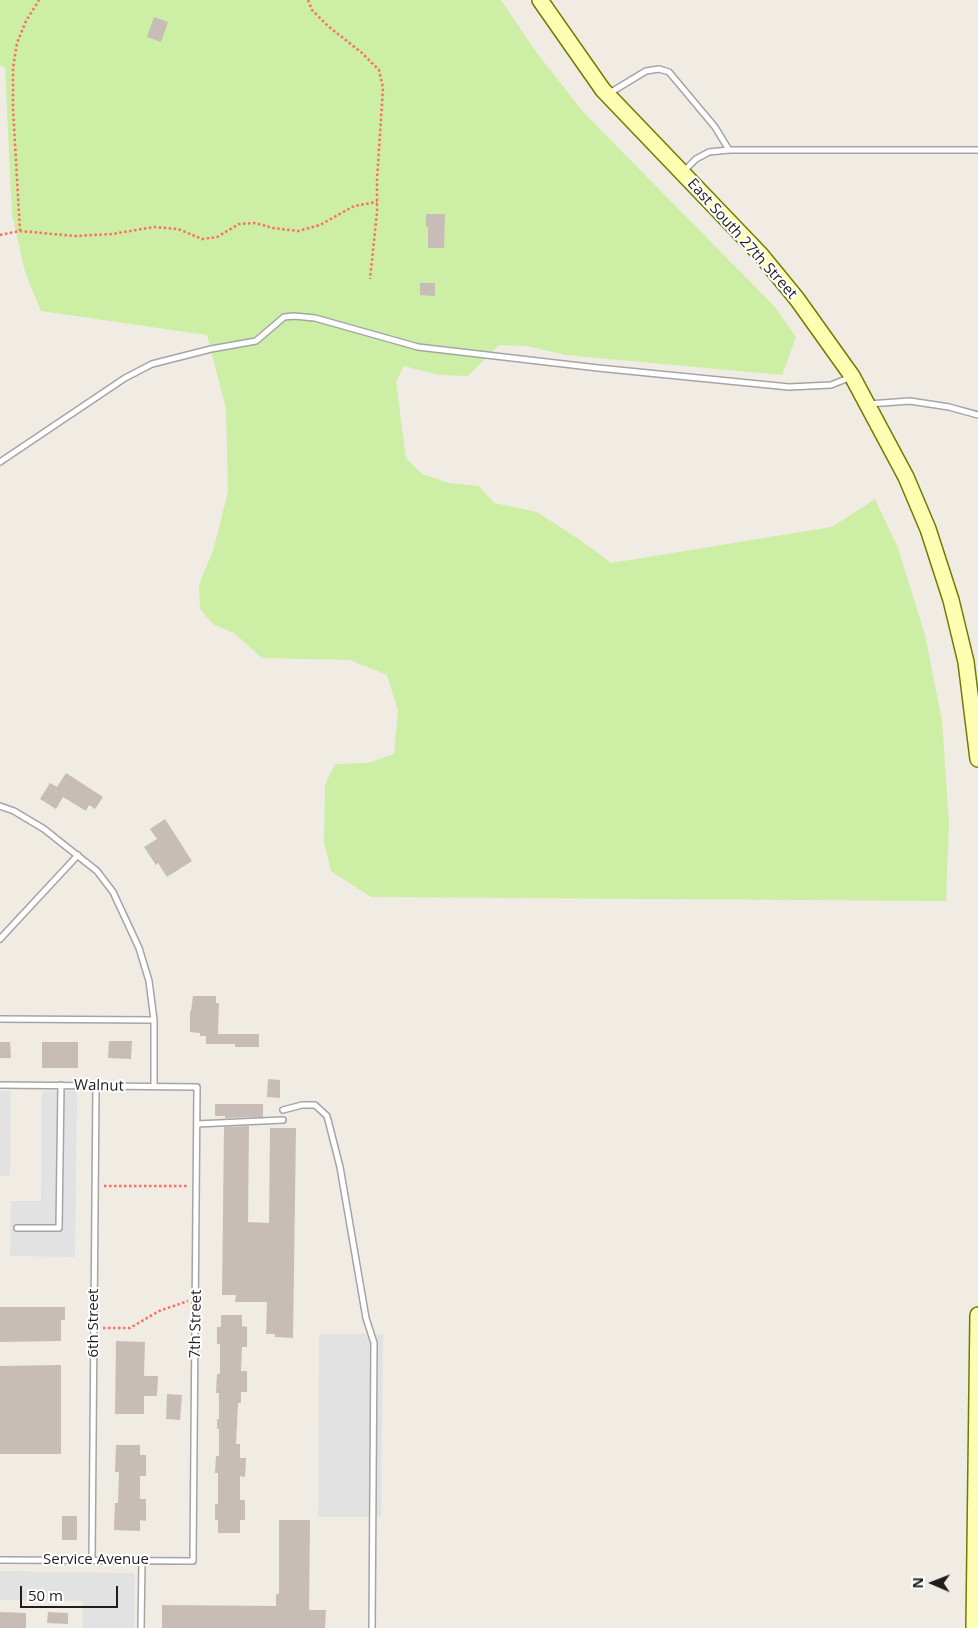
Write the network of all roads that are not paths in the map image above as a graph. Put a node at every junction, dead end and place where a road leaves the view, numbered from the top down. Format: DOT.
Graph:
graph roads {
  1 [pos="540,0"];
  2 [pos="608,94"];
  3 [pos="729,150"];
  4 [pos="978,150"];
  5 [pos="681,173"];
  6 [pos="852,376"];
  7 [pos="868,404"];
  8 [pos="978,414"];
  9 [pos="0,462"];
  10 [pos="978,759"];
  11 [pos="0,806"];
  12 [pos="78,855"];
  13 [pos="0,939"];
  14 [pos="0,1019"];
  15 [pos="154,1020"];
  16 [pos="0,1085"];
  17 [pos="61,1085"];
  18 [pos="96,1086"];
  19 [pos="154,1087"];
  20 [pos="198,1087"];
  21 [pos="284,1110"];
  22 [pos="283,1120"];
  23 [pos="197,1124"];
  24 [pos="17,1228"];
  25 [pos="978,1315"];
  26 [pos="92,1559"];
  27 [pos="0,1560"];
  28 [pos="142,1560"];
  29 [pos="193,1561"];
  30 [pos="141,1628"];
  31 [pos="372,1628"];
  32 [pos="974,1628"];
  1 -- 2 [label="main road, East South 27th Street"];
  2 -- 3 [label="lane"];
  2 -- 5 [label="main road, East South 27th Street"];
  3 -- 4 [label="lane"];
  3 -- 5 [label="lane"];
  5 -- 6 [label="main road, East South 27th Street"];
  6 -- 7 [label="main road, East South 27th Street"];
  6 -- 9 [label="lane"];
  7 -- 8 [label="lane"];
  7 -- 10 [label="main road, East South 27th Street"];
  11 -- 12 [label="lane"];
  12 -- 13 [label="lane"];
  12 -- 15 [label="lane"];
  14 -- 15 [label="lane"];
  15 -- 19 [label="lane"];
  16 -- 17 [label="lane, Walnut"];
  17 -- 18 [label="lane, Walnut"];
  17 -- 24 [label="lane"];
  18 -- 19 [label="lane, Walnut"];
  18 -- 26 [label="lane, 6th Street"];
  19 -- 20 [label="lane, Walnut"];
  20 -- 23 [label="lane, 7th Street"];
  21 -- 31 [label="lane"];
  22 -- 23 [label="lane"];
  23 -- 29 [label="lane, 7th Street"];
  25 -- 32 [label="main road"];
  26 -- 27 [label="lane, Service Avenue"];
  26 -- 28 [label="lane, Service Avenue"];
  28 -- 29 [label="lane, Service Avenue"];
  28 -- 30 [label="lane"];
}
